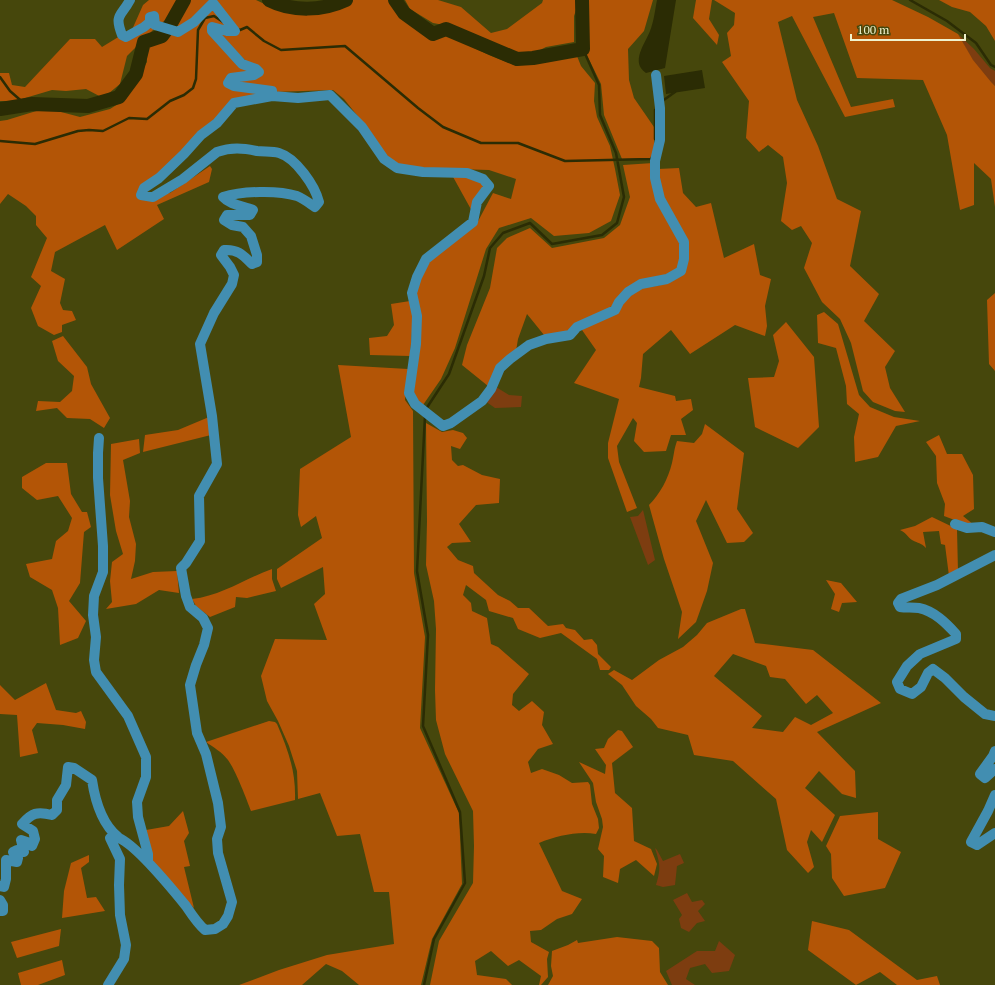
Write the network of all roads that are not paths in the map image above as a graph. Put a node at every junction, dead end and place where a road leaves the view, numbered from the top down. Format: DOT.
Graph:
graph roads {
  1 [pos="130,0"];
  2 [pos="656,75"];
  3 [pos="272,96"];
  4 [pos="99,438"];
  5 [pos="955,524"];
  6 [pos="995,532"];
  7 [pos="995,555"];
  8 [pos="995,716"];
  9 [pos="995,751"];
  10 [pos="995,769"];
  11 [pos="995,795"];
  12 [pos="995,833"];
  13 [pos="118,837"];
  14 [pos="148,862"];
  15 [pos="0,886"];
  16 [pos="0,900"];
  17 [pos="0,911"];
  18 [pos="108,985"];
  1 -- 3 [label="street"];
  2 -- 3 [label="street"];
  3 -- 14 [label="street"];
  4 -- 14 [label="street"];
  5 -- 6 [label="street"];
  7 -- 8 [label="street"];
  9 -- 10 [label="street"];
  11 -- 12 [label="street"];
  13 -- 14 [label="street"];
  13 -- 15 [label="street"];
  13 -- 18 [label="street"];
  16 -- 17 [label="street"];
}
